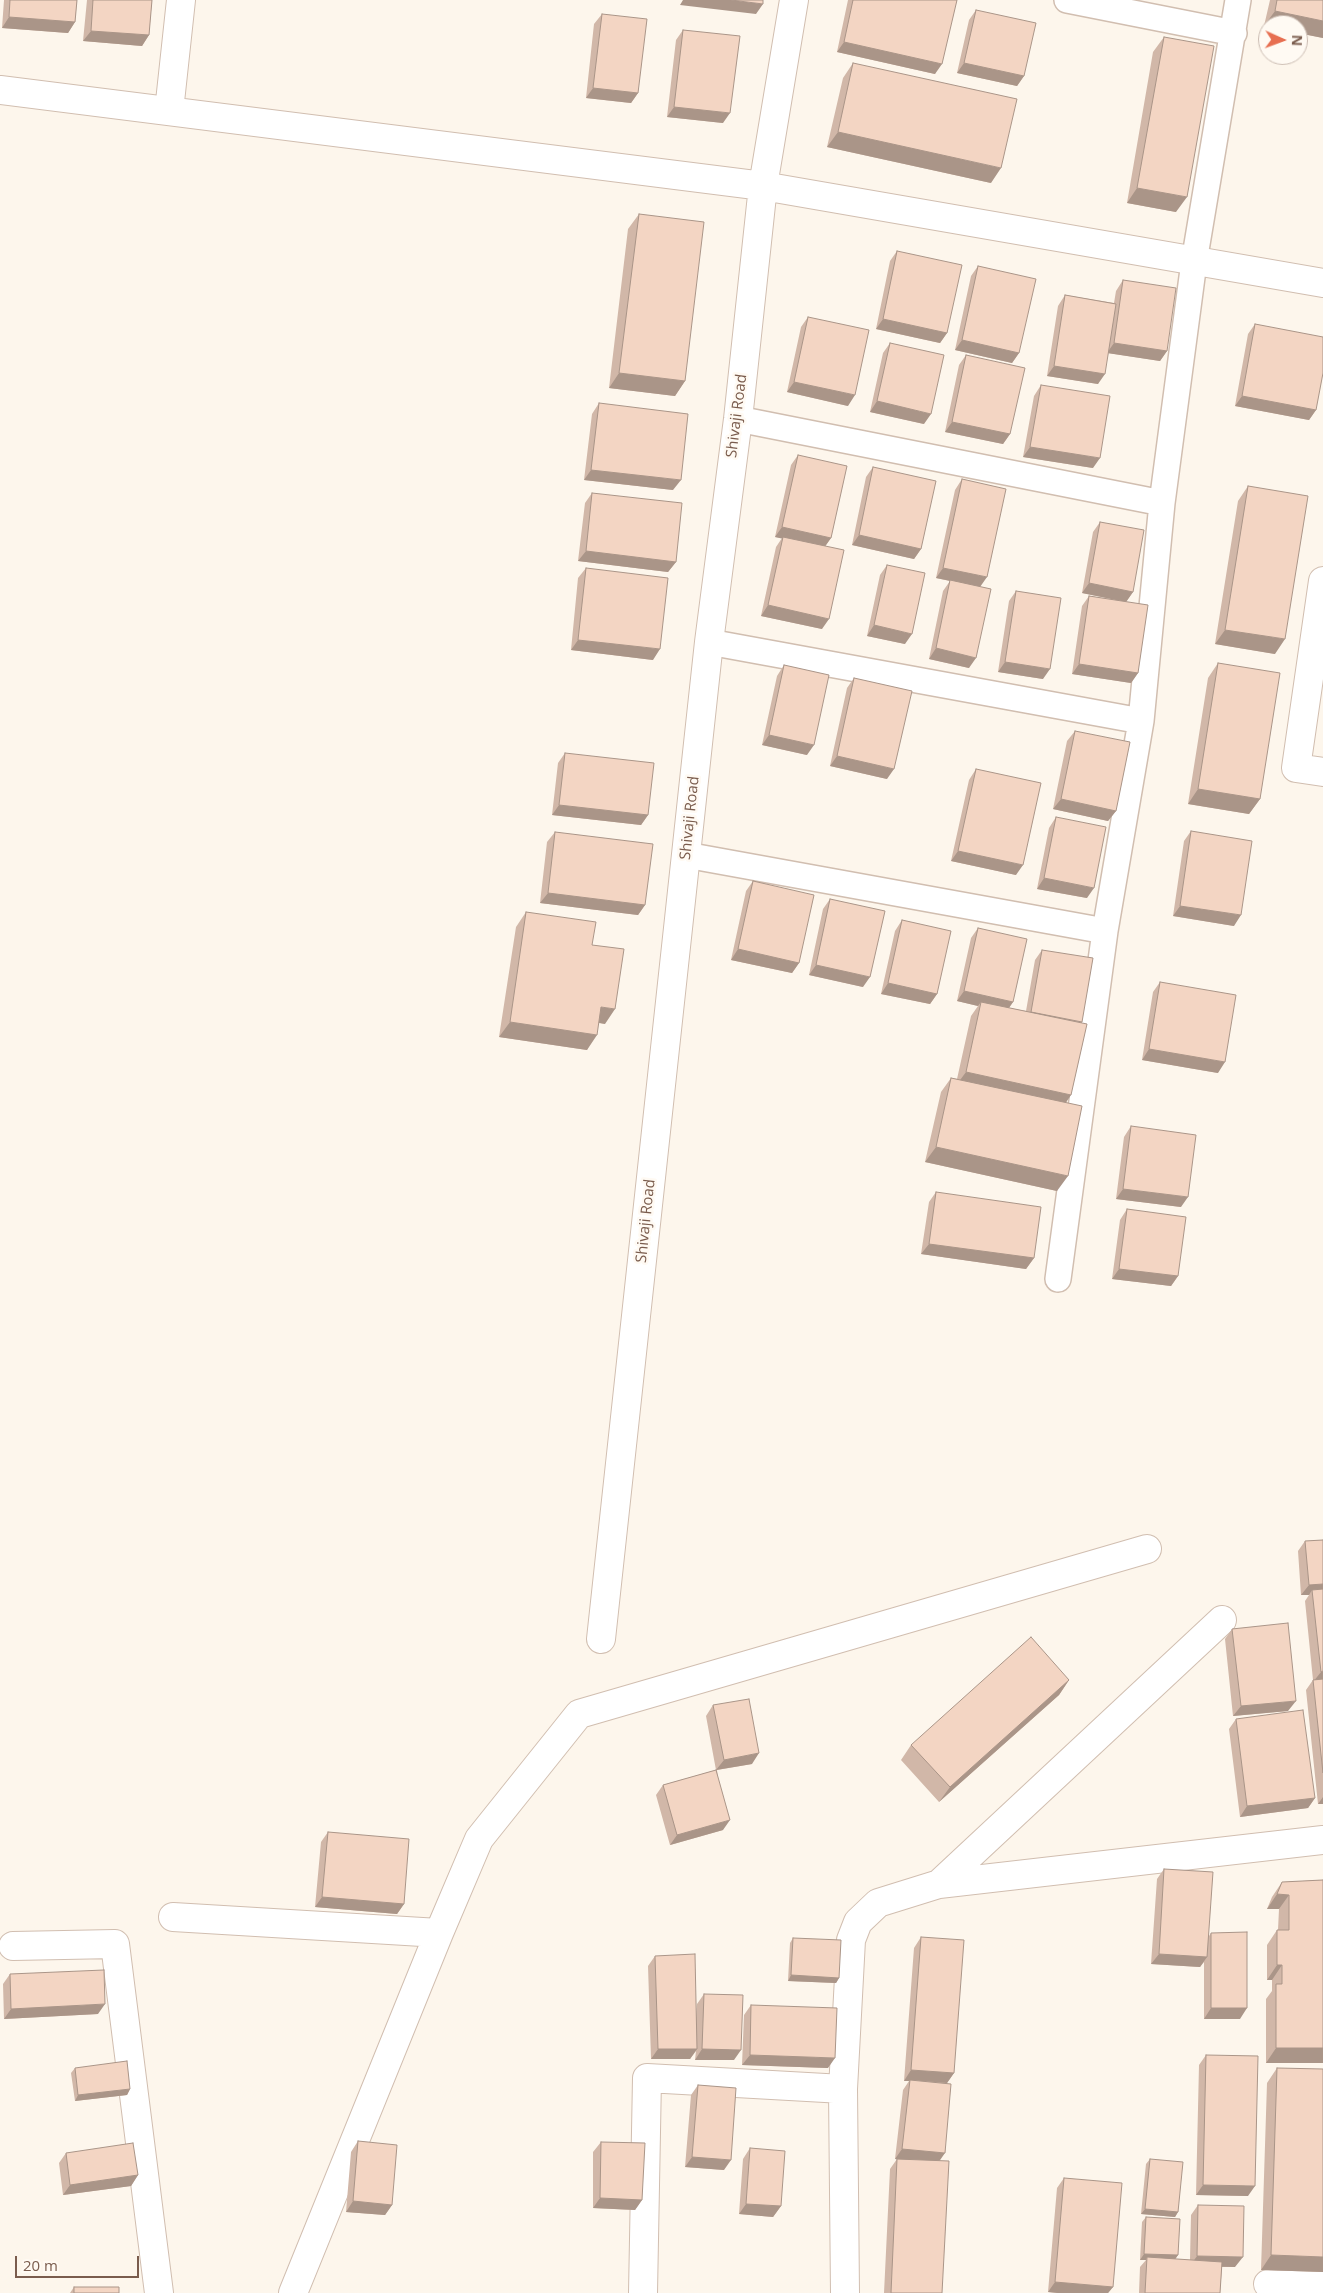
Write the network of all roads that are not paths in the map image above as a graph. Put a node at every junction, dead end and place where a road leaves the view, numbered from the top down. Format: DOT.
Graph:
graph roads {
  1 [pos="181,0"];
  2 [pos="794,0"];
  3 [pos="1067,0"];
  4 [pos="1238,0"];
  5 [pos="1234,33"];
  6 [pos="0,90"];
  7 [pos="169,111"];
  8 [pos="763,186"];
  9 [pos="1194,262"];
  10 [pos="1323,283"];
  11 [pos="738,419"];
  12 [pos="1162,503"];
  13 [pos="1323,581"];
  14 [pos="709,642"];
  15 [pos="1141,721"];
  16 [pos="1323,772"];
  17 [pos="686,855"];
  18 [pos="1105,932"];
  19 [pos="1058,1279"];
  20 [pos="1147,1549"];
  21 [pos="1222,1620"];
  22 [pos="601,1639"];
  23 [pos="1323,1840"];
  24 [pos="939,1884"];
  25 [pos="174,1917"];
  26 [pos="439,1933"];
  27 [pos="13,1946"];
  28 [pos="843,2089"];
  29 [pos="1268,2284"];
  30 [pos="1323,2285"];
  31 [pos="159,2293"];
  32 [pos="293,2293"];
  33 [pos="643,2293"];
  34 [pos="845,2293"];
  1 -- 7 [label="street"];
  2 -- 8 [label="street, Shivaji Road"];
  3 -- 5 [label="lane"];
  4 -- 5 [label="lane"];
  5 -- 9 [label="lane"];
  6 -- 7 [label="street"];
  7 -- 8 [label="street"];
  8 -- 9 [label="street"];
  8 -- 11 [label="street, Shivaji Road"];
  9 -- 10 [label="street"];
  9 -- 12 [label="lane"];
  11 -- 12 [label="lane"];
  11 -- 14 [label="street, Shivaji Road"];
  12 -- 15 [label="lane"];
  13 -- 16 [label="street"];
  14 -- 15 [label="lane"];
  14 -- 17 [label="street, Shivaji Road"];
  15 -- 18 [label="lane"];
  17 -- 18 [label="lane"];
  17 -- 22 [label="street, Shivaji Road"];
  18 -- 19 [label="lane"];
  20 -- 26 [label="street"];
  21 -- 24 [label="street"];
  23 -- 24 [label="street"];
  24 -- 28 [label="street"];
  25 -- 26 [label="street"];
  26 -- 32 [label="street"];
  27 -- 31 [label="street"];
  28 -- 33 [label="street"];
  28 -- 34 [label="street"];
  29 -- 30 [label="street"];
}
